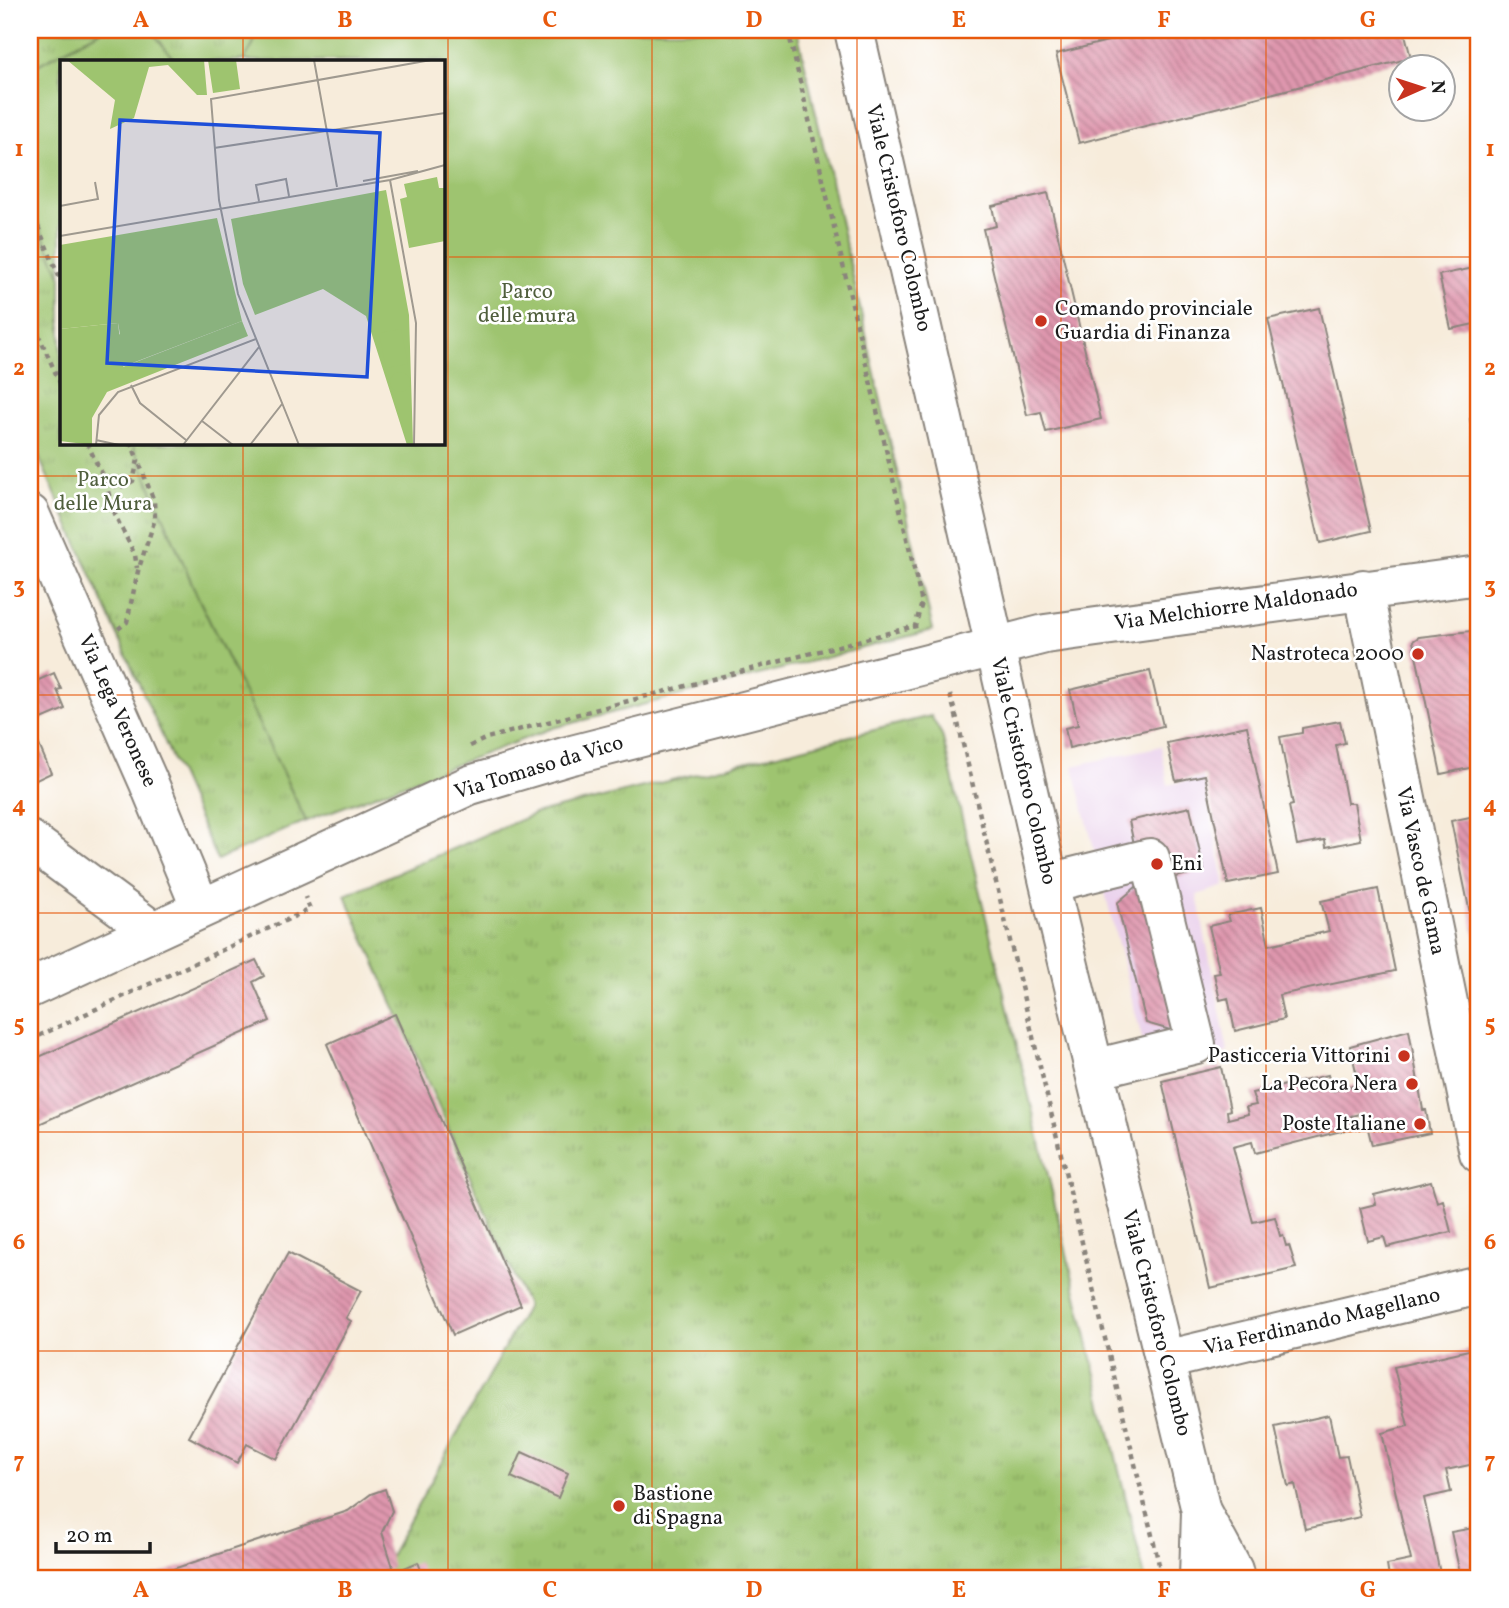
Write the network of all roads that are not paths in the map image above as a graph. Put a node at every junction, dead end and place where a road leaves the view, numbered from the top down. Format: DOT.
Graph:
graph roads {
  1 [pos="854,30"];
  2 [pos="30,514"];
  3 [pos="1479,575"];
  4 [pos="1363,589"];
  5 [pos="995,646"];
  6 [pos="30,840"];
  7 [pos="1049,883"];
  8 [pos="201,909"];
  9 [pos="153,931"];
  10 [pos="30,988"];
  11 [pos="1094,1069"];
  12 [pos="1479,1153"];
  13 [pos="1479,1285"];
  14 [pos="1165,1360"];
  15 [pos="1200,1511"];
  16 [pos="1199,1578"];
  17 [pos="1235,1578"];
  1 -- 5 [label="street, Viale Cristoforo Colombo"];
  2 -- 8 [label="street, Via Lega Veronese"];
  3 -- 4 [label="street, Via Melchiorre Maldonado"];
  4 -- 5 [label="street, Via Melchiorre Maldonado"];
  4 -- 12 [label="street, Via Vasco de Gama"];
  5 -- 7 [label="street, Viale Cristoforo Colombo"];
  5 -- 8 [label="street, Via Tomaso da Vico"];
  6 -- 9 [label="street"];
  7 -- 11 [label="street, Viale Cristoforo Colombo"];
  7 -- 11 [label="street"];
  8 -- 9 [label="street, Via Tomaso da Vico"];
  9 -- 10 [label="street, Via Tomaso da Vico"];
  11 -- 14 [label="street, Viale Cristoforo Colombo"];
  13 -- 14 [label="street, Via Ferdinando Magellano"];
  14 -- 15 [label="street, Viale Cristoforo Colombo"];
  15 -- 16 [label="street, Viale Cristoforo Colombo"];
  15 -- 17 [label="street, Viale Cristoforo Colombo"];
}
